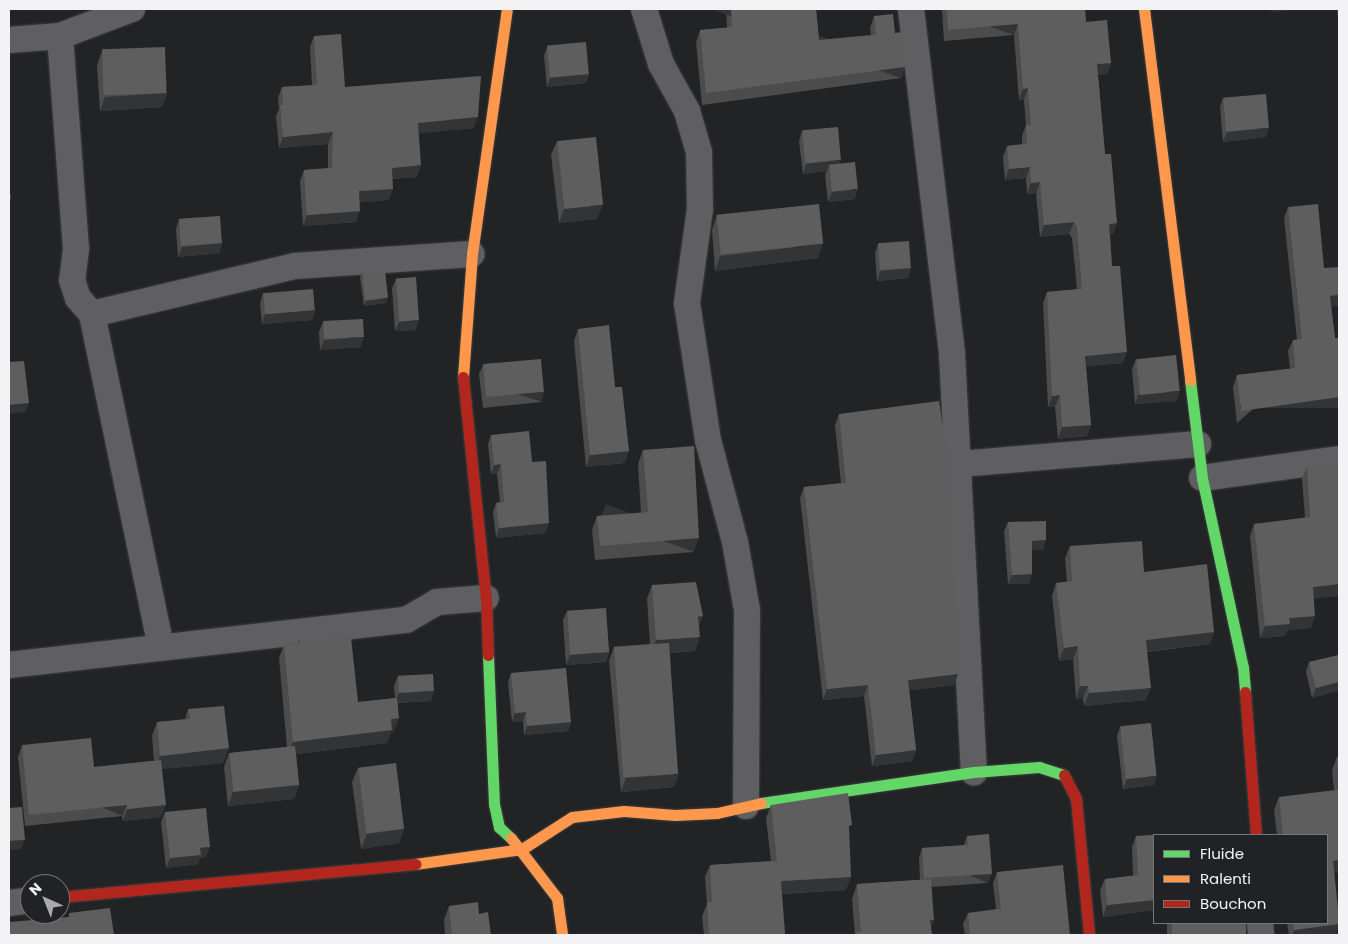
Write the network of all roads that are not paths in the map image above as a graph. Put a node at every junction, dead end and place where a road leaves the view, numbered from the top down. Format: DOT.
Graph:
graph roads {
  1 [pos="508,9"];
  2 [pos="644,9"];
  3 [pos="911,9"];
  4 [pos="1144,9"];
  5 [pos="118,12"];
  6 [pos="60,36"];
  7 [pos="9,40"];
  8 [pos="472,254"];
  9 [pos="92,314"];
  10 [pos="1198,444"];
  11 [pos="1339,458"];
  12 [pos="960,464"];
  13 [pos="1202,478"];
  14 [pos="486,598"];
  15 [pos="161,648"];
  16 [pos="9,665"];
  17 [pos="974,772"];
  18 [pos="746,806"];
  19 [pos="1256,834"];
  20 [pos="522,849"];
  21 [pos="70,896"];
  22 [pos="562,935"];
  23 [pos="1089,935"];
  1 -- 8 [label="street"];
  2 -- 18 [label="street"];
  3 -- 12 [label="street"];
  4 -- 10 [label="street"];
  5 -- 6 [label="street"];
  6 -- 7 [label="street"];
  6 -- 9 [label="street"];
  8 -- 9 [label="street"];
  8 -- 14 [label="street"];
  9 -- 15 [label="street"];
  10 -- 12 [label="street"];
  10 -- 13 [label="street"];
  11 -- 13 [label="street"];
  12 -- 17 [label="street"];
  13 -- 19 [label="street"];
  14 -- 15 [label="street"];
  14 -- 20 [label="street"];
  15 -- 16 [label="street"];
  17 -- 18 [label="street"];
  17 -- 23 [label="street"];
  18 -- 20 [label="street"];
  20 -- 21 [label="street"];
  20 -- 22 [label="street"];
}
